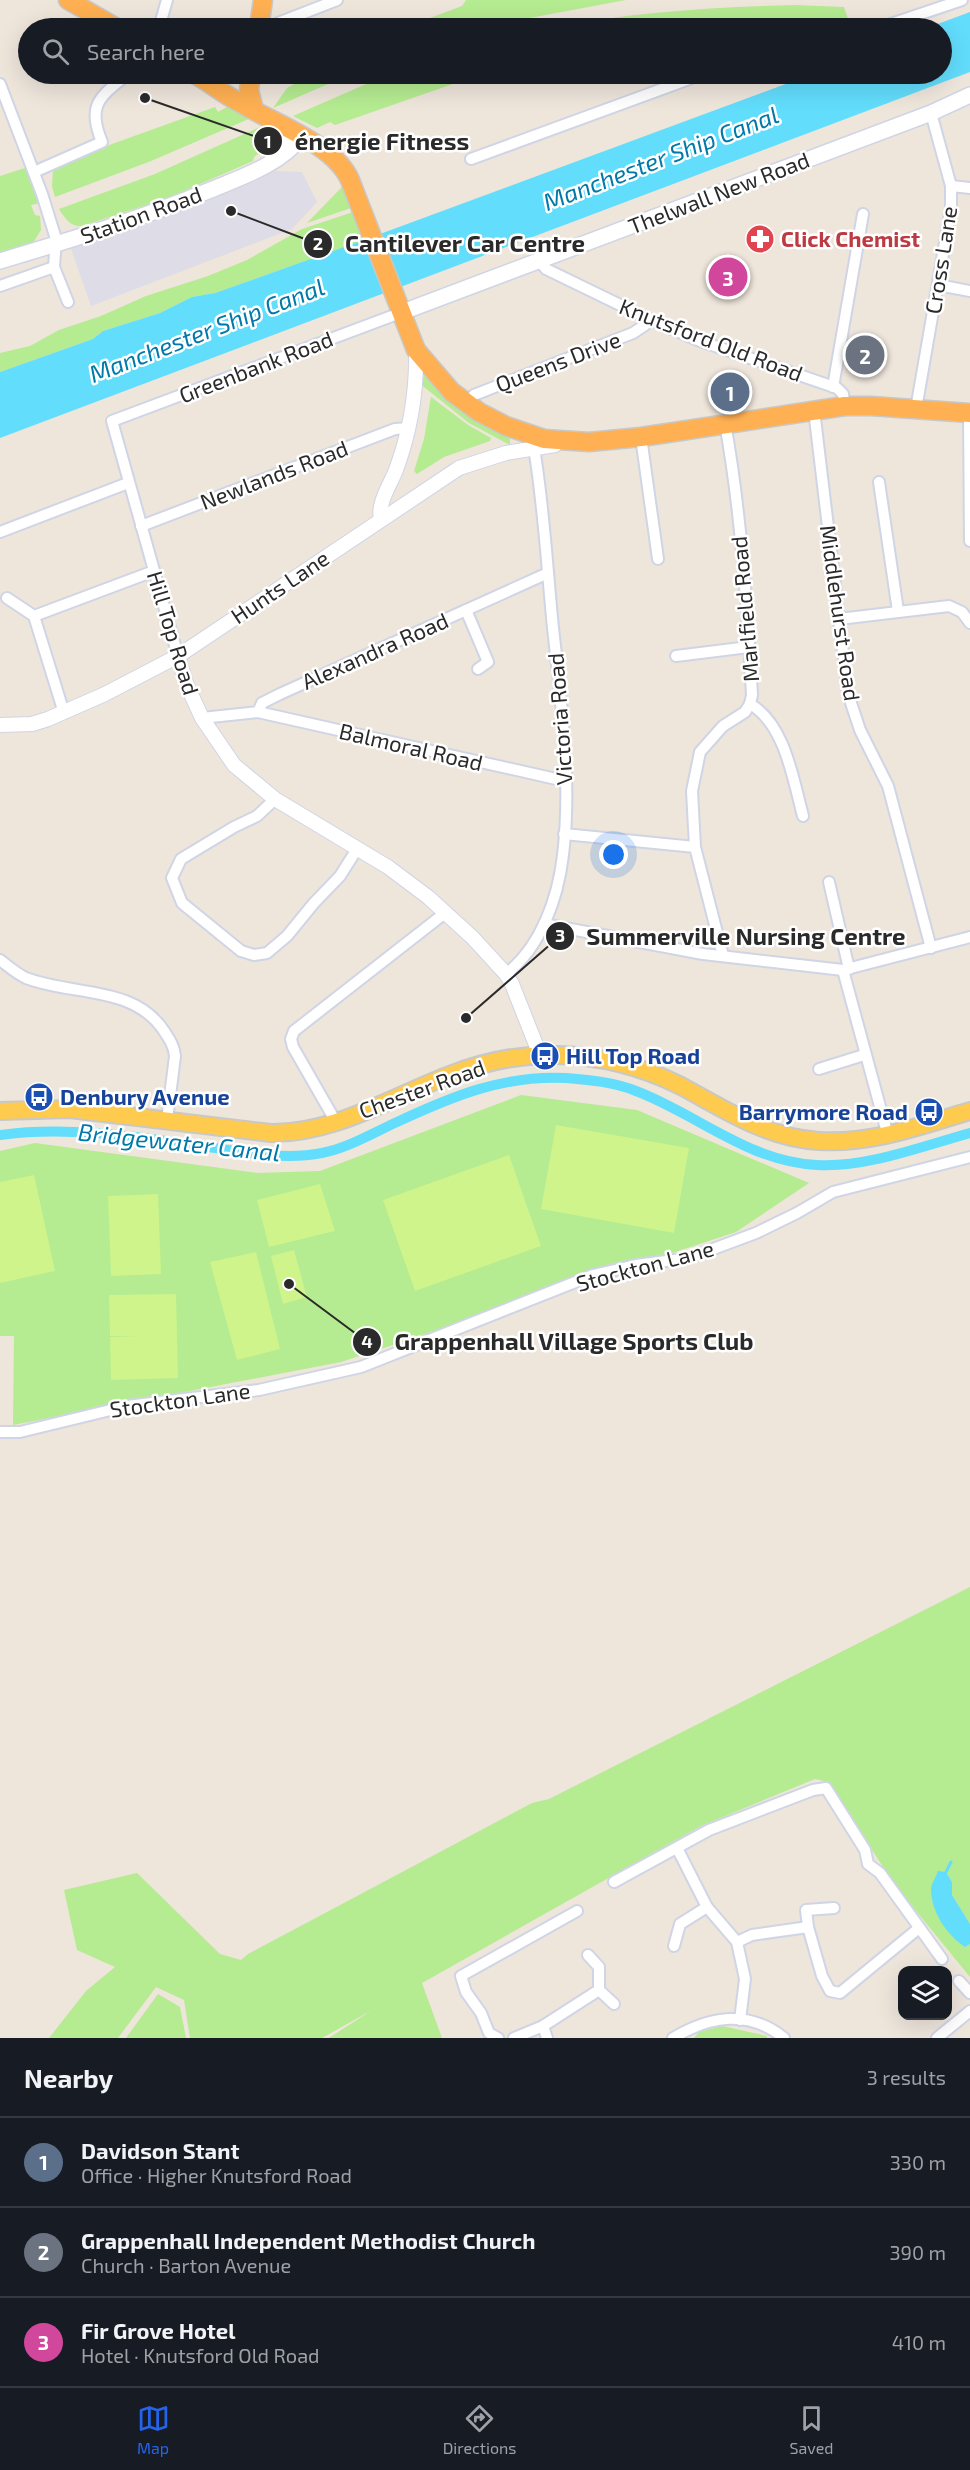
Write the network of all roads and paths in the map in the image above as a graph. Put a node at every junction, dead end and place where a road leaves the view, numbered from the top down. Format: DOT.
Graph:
graph roads {
  1 [pos="68,0"];
  2 [pos="83,0"];
  3 [pos="166,0"];
  4 [pos="263,0"];
  5 [pos="337,0"];
  6 [pos="962,0"];
  7 [pos="99,18"];
  8 [pos="102,18"];
  9 [pos="162,18"];
  10 [pos="260,18"];
  11 [pos="291,18"];
  12 [pos="909,18"];
  13 [pos="0,84"];
  14 [pos="117,84"];
  15 [pos="211,84"];
  16 [pos="243,84"];
  17 [pos="250,84"];
  18 [pos="676,84"];
  19 [pos="221,90"];
  20 [pos="970,95"];
  21 [pos="254,110"];
  22 [pos="932,113"];
  23 [pos="284,127"];
  24 [pos="301,137"];
  25 [pos="277,157"];
  26 [pos="471,159"];
  27 [pos="34,172"];
  28 [pos="951,186"];
  29 [pos="970,188"];
  30 [pos="863,214"];
  31 [pos="56,245"];
  32 [pos="0,261"];
  33 [pos="539,261"];
  34 [pos="54,267"];
  35 [pos="938,285"];
  36 [pos="0,286"];
  37 [pos="970,291"];
  38 [pos="68,302"];
  39 [pos="396,304"];
  40 [pos="649,319"];
  41 [pos="416,350"];
  42 [pos="833,387"];
  43 [pos="466,403"];
  44 [pos="844,406"];
  45 [pos="916,409"];
  46 [pos="814,410"];
  47 [pos="969,413"];
  48 [pos="112,421"];
  49 [pos="725,423"];
  50 [pos="409,428"];
  51 [pos="522,433"];
  52 [pos="641,436"];
  53 [pos="572,442"];
  54 [pos="534,448"];
  55 [pos="506,453"];
  56 [pos="879,482"];
  57 [pos="128,483"];
  58 [pos="381,518"];
  59 [pos="141,526"];
  60 [pos="0,532"];
  61 [pos="970,542"];
  62 [pos="658,561"];
  63 [pos="153,571"];
  64 [pos="548,573"];
  65 [pos="7,598"];
  66 [pos="466,610"];
  67 [pos="898,611"];
  68 [pos="34,616"];
  69 [pos="839,619"];
  70 [pos="970,623"];
  71 [pos="749,647"];
  72 [pos="178,656"];
  73 [pos="676,656"];
  74 [pos="478,669"];
  75 [pos="750,704"];
  76 [pos="258,712"];
  77 [pos="64,713"];
  78 [pos="202,718"];
  79 [pos="0,726"];
  80 [pos="565,781"];
  81 [pos="275,799"];
  82 [pos="803,816"];
  83 [pos="564,834"];
  84 [pos="695,847"];
  85 [pos="357,849"];
  86 [pos="829,882"];
  87 [pos="445,913"];
  88 [pos="544,924"];
  89 [pos="970,937"];
  90 [pos="931,948"];
  91 [pos="723,956"];
  92 [pos="0,960"];
  93 [pos="846,970"];
  94 [pos="506,974"];
  95 [pos="540,1055"];
  96 [pos="864,1055"];
  97 [pos="819,1069"];
  98 [pos="0,1111"];
  99 [pos="970,1111"];
  100 [pos="167,1120"];
  101 [pos="336,1122"];
  102 [pos="888,1136"];
  103 [pos="970,1157"];
  104 [pos="0,1432"];
  105 [pos="677,1848"];
  106 [pos="614,1882"];
  107 [pos="707,1907"];
  108 [pos="834,1908"];
  109 [pos="577,1911"];
  110 [pos="808,1927"];
  111 [pos="919,1928"];
  112 [pos="737,1942"];
  113 [pos="674,1946"];
  114 [pos="588,1955"];
  115 [pos="942,1959"];
  116 [pos="959,1981"];
  117 [pos="599,1990"];
  118 [pos="970,1993"];
  119 [pos="614,2004"];
  120 [pos="970,2011"];
  121 [pos="740,2020"];
  122 [pos="543,2026"];
  123 [pos="498,2038"];
  124 [pos="514,2038"];
  125 [pos="547,2038"];
  126 [pos="673,2038"];
  127 [pos="784,2038"];
  128 [pos="937,2038"];
  1 -- 7 [label="highway"];
  2 -- 8 [label="highway"];
  3 -- 9 [label="street"];
  4 -- 10 [label="highway"];
  5 -- 11 [label="street"];
  6 -- 12 [label="street"];
  13 -- 27 [label="street"];
  14 -- 27 [label="street"];
  15 -- 19 [label="highway"];
  16 -- 19 [label="highway"];
  17 -- 21 [label="highway"];
  18 -- 26 [label="street"];
  19 -- 21 [label="highway"];
  20 -- 22 [label="main road, Thelwall New Road"];
  21 -- 23 [label="highway"];
  22 -- 28 [label="street, Cross Lane"];
  22 -- 33 [label="main road, Thelwall New Road"];
  23 -- 24 [label="highway"];
  23 -- 25 [label="main road"];
  24 -- 25 [label="main road, Station Road"];
  24 -- 39 [label="highway"];
  25 -- 31 [label="main road, Station Road"];
  27 -- 31 [label="street"];
  28 -- 29 [label="street"];
  28 -- 35 [label="street, Cross Lane"];
  30 -- 42 [label="street"];
  31 -- 32 [label="main road, Station Road"];
  31 -- 34 [label="street"];
  33 -- 39 [label="main road, Thelwall New Road"];
  33 -- 40 [label="street, Knutsford Old Road"];
  34 -- 36 [label="street"];
  34 -- 38 [label="street"];
  35 -- 37 [label="street"];
  35 -- 45 [label="street, Cross Lane"];
  39 -- 41 [label="highway"];
  39 -- 48 [label="street, Greenbank Road"];
  40 -- 42 [label="street, Knutsford Old Road"];
  40 -- 43 [label="street, Queens Drive"];
  41 -- 43 [label="highway"];
  41 -- 50 [label="street"];
  42 -- 44 [label="street"];
  43 -- 51 [label="highway"];
  44 -- 45 [label="highway"];
  44 -- 46 [label="highway"];
  45 -- 47 [label="highway"];
  46 -- 49 [label="highway"];
  46 -- 69 [label="street, Middlehurst Road"];
  47 -- 61 [label="street"];
  48 -- 57 [label="street, Hill Top Road"];
  49 -- 52 [label="highway"];
  49 -- 71 [label="street, Marlfield Road"];
  50 -- 58 [label="street"];
  50 -- 59 [label="street, Newlands Road"];
  51 -- 53 [label="highway"];
  51 -- 55 [label="street"];
  52 -- 53 [label="highway"];
  52 -- 62 [label="street"];
  53 -- 54 [label="street, Hunts Lane"];
  54 -- 55 [label="street, Hunts Lane"];
  54 -- 64 [label="street, Victoria Road"];
  55 -- 58 [label="street, Hunts Lane"];
  56 -- 67 [label="street"];
  57 -- 59 [label="street, Hill Top Road"];
  57 -- 60 [label="street"];
  58 -- 72 [label="street, Hunts Lane"];
  59 -- 63 [label="street, Hill Top Road"];
  63 -- 68 [label="street"];
  63 -- 72 [label="street, Hill Top Road"];
  64 -- 66 [label="street, Alexandra Road"];
  64 -- 80 [label="street, Victoria Road"];
  65 -- 68 [label="street"];
  66 -- 74 [label="street"];
  66 -- 76 [label="street, Alexandra Road"];
  67 -- 69 [label="street"];
  67 -- 70 [label="street"];
  68 -- 77 [label="street"];
  69 -- 90 [label="street, Middlehurst Road"];
  71 -- 73 [label="street"];
  71 -- 75 [label="street, Marlfield Road"];
  72 -- 77 [label="street, Hunts Lane"];
  72 -- 78 [label="street, Hill Top Road"];
  75 -- 82 [label="street, Marlfield Road"];
  75 -- 84 [label="street"];
  76 -- 78 [label="street"];
  76 -- 80 [label="street, Balmoral Road"];
  77 -- 79 [label="street, Hunts Lane"];
  78 -- 81 [label="street, Hill Top Road"];
  80 -- 83 [label="street, Victoria Road"];
  81 -- 85 [label="street, Hill Top Road"];
  81 -- 85 [label="street"];
  83 -- 84 [label="street"];
  83 -- 88 [label="street, Victoria Road"];
  84 -- 91 [label="street"];
  85 -- 87 [label="street, Hill Top Road"];
  86 -- 93 [label="street"];
  87 -- 94 [label="street, Hill Top Road"];
  87 -- 101 [label="street"];
  88 -- 91 [label="street"];
  88 -- 94 [label="street, Victoria Road"];
  89 -- 90 [label="street"];
  90 -- 93 [label="street"];
  91 -- 93 [label="street"];
  92 -- 100 [label="street"];
  93 -- 96 [label="street"];
  94 -- 95 [label="street, Hill Top Road"];
  95 -- 101 [label="main road, Chester Road"];
  95 -- 102 [label="main road, Chester Road"];
  96 -- 97 [label="street"];
  96 -- 102 [label="street"];
  98 -- 100 [label="main road, Chester Road"];
  99 -- 102 [label="main road, Chester Road"];
  100 -- 101 [label="main road, Chester Road"];
  103 -- 104 [label="street, Stockton Lane"];
  105 -- 106 [label="street"];
  105 -- 107 [label="street"];
  105 -- 111 [label="street"];
  107 -- 112 [label="street"];
  107 -- 113 [label="street"];
  108 -- 110 [label="street"];
  109 -- 123 [label="street"];
  110 -- 111 [label="street"];
  110 -- 112 [label="street"];
  111 -- 115 [label="street"];
  112 -- 121 [label="street"];
  114 -- 117 [label="street"];
  116 -- 118 [label="street"];
  117 -- 119 [label="street"];
  117 -- 122 [label="street"];
  120 -- 128 [label="street"];
  121 -- 126 [label="street"];
  121 -- 127 [label="street"];
  122 -- 124 [label="street"];
  122 -- 125 [label="street"];
}
